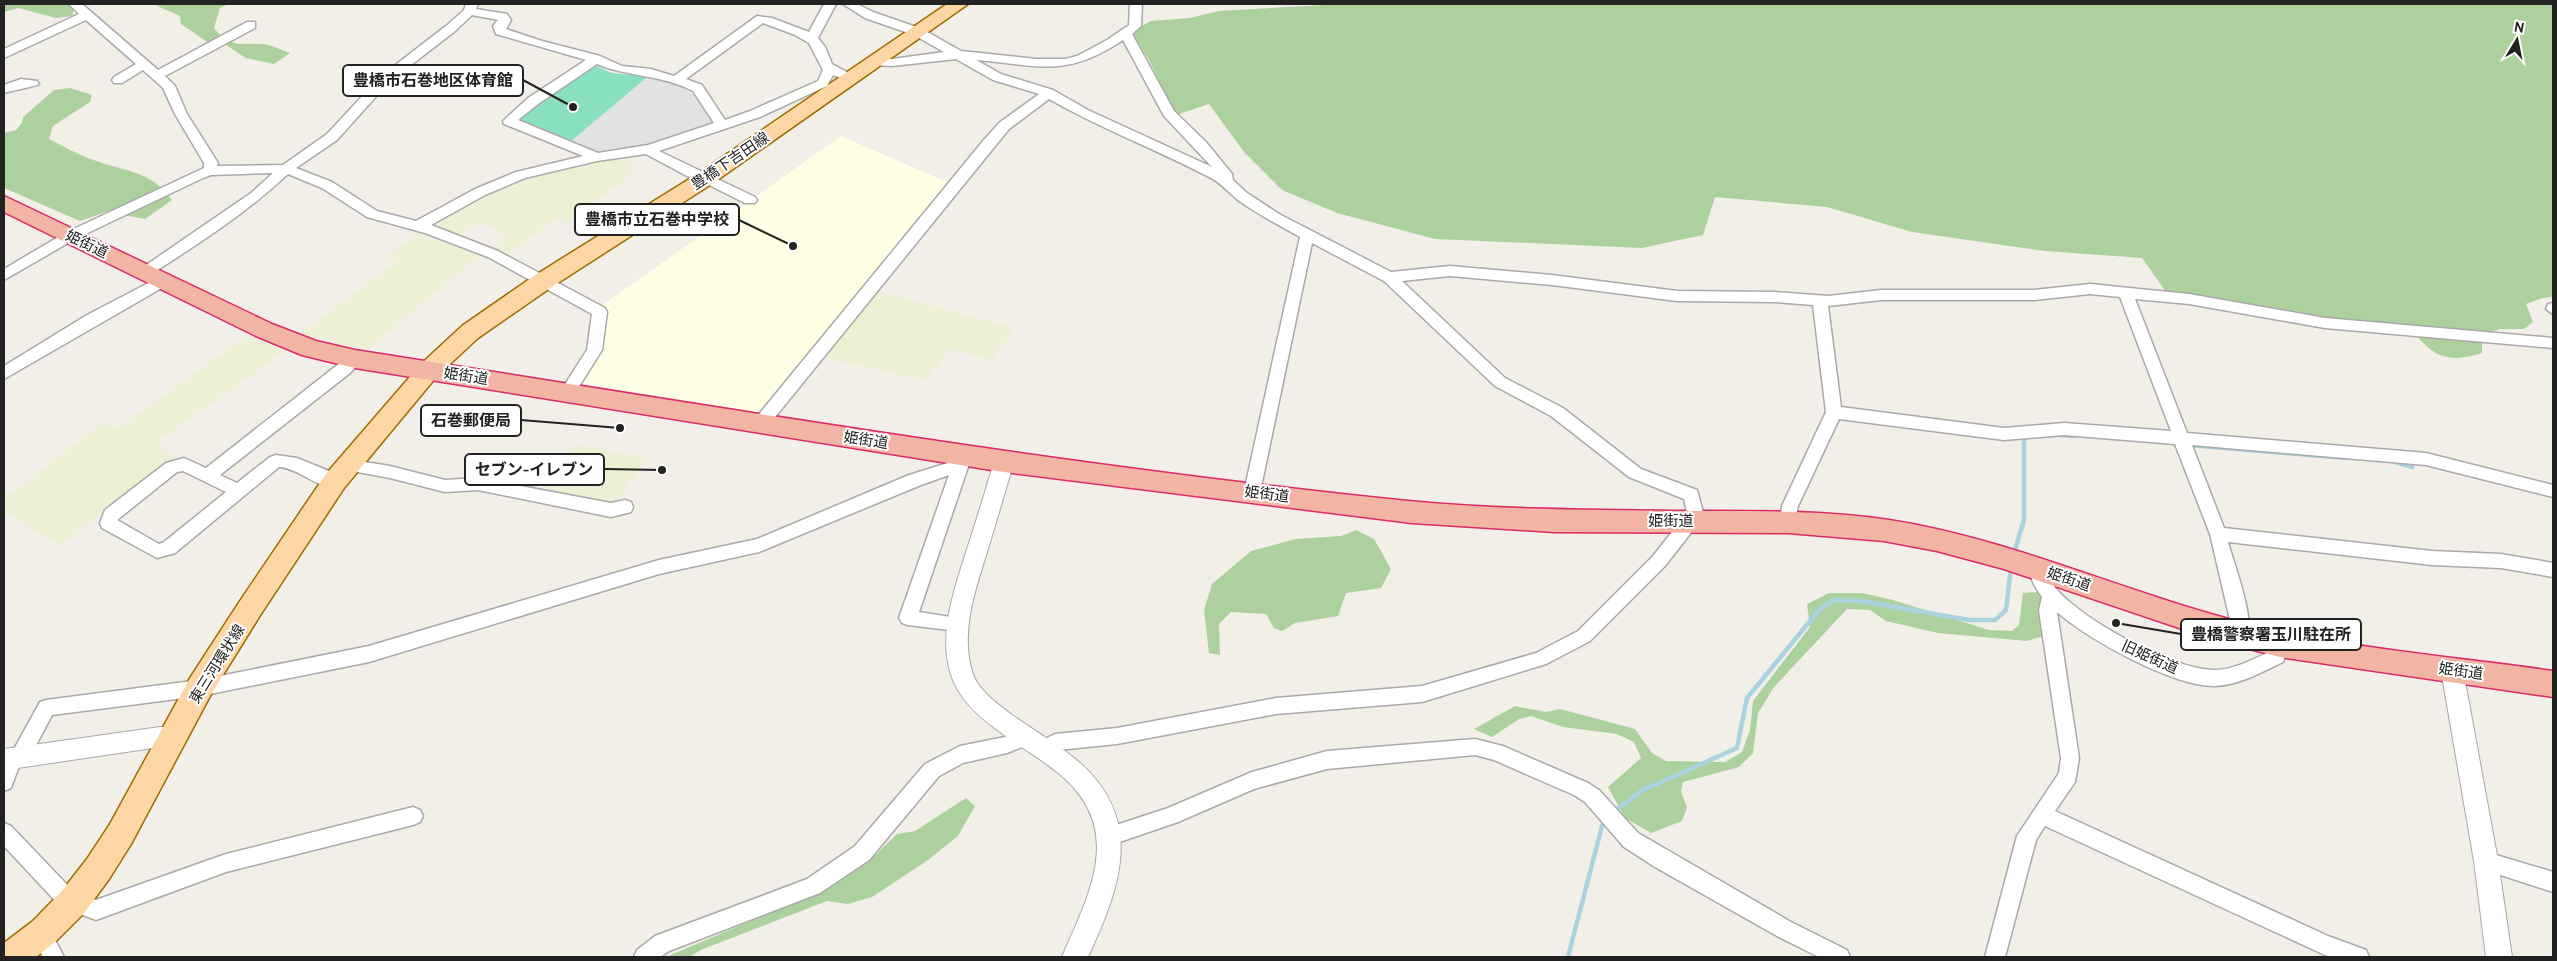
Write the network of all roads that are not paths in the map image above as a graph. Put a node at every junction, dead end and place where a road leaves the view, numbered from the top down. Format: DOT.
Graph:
graph roads {
  1 [pos="76,4"];
  2 [pos="830,4"];
  3 [pos="851,4"];
  4 [pos="959,4"];
  5 [pos="1136,4"];
  6 [pos="471,7"];
  7 [pos="87,15"];
  8 [pos="251,25"];
  9 [pos="918,32"];
  10 [pos="1126,34"];
  11 [pos="810,40"];
  12 [pos="4,54"];
  13 [pos="958,55"];
  14 [pos="596,59"];
  15 [pos="875,62"];
  16 [pos="145,64"];
  17 [pos="830,69"];
  18 [pos="158,76"];
  19 [pos="852,78"];
  20 [pos="118,80"];
  21 [pos="676,80"];
  22 [pos="32,84"];
  23 [pos="4,89"];
  24 [pos="1049,93"];
  25 [pos="722,126"];
  26 [pos="650,149"];
  27 [pos="597,157"];
  28 [pos="286,169"];
  29 [pos="210,172"];
  30 [pos="705,178"];
  31 [pos="1226,181"];
  32 [pos="750,200"];
  33 [pos="4,203"];
  34 [pos="418,226"];
  35 [pos="70,236"];
  36 [pos="1310,237"];
  37 [pos="4,275"];
  38 [pos="152,276"];
  39 [pos="1389,278"];
  40 [pos="542,282"];
  41 [pos="2125,292"];
  42 [pos="1820,300"];
  43 [pos="2553,342"];
  44 [pos="355,360"];
  45 [pos="429,370"];
  46 [pos="4,373"];
  47 [pos="568,392"];
  48 [pos="1834,412"];
  49 [pos="761,423"];
  50 [pos="2183,443"];
  51 [pos="962,461"];
  52 [pos="1004,462"];
  53 [pos="341,473"];
  54 [pos="207,476"];
  55 [pos="238,491"];
  56 [pos="2553,491"];
  57 [pos="1252,492"];
  58 [pos="625,507"];
  59 [pos="1689,521"];
  60 [pos="1788,522"];
  61 [pos="2218,534"];
  62 [pos="2022,564"];
  63 [pos="2553,570"];
  64 [pos="2050,595"];
  65 [pos="958,624"];
  66 [pos="2241,636"];
  67 [pos="2280,645"];
  68 [pos="2452,670"];
  69 [pos="2553,684"];
  70 [pos="200,688"];
  71 [pos="174,737"];
  72 [pos="1025,737"];
  73 [pos="1044,749"];
  74 [pos="12,759"];
  75 [pos="4,782"];
  76 [pos="2041,814"];
  77 [pos="413,816"];
  78 [pos="4,832"];
  79 [pos="1108,837"];
  80 [pos="2486,862"];
  81 [pos="2553,882"];
  82 [pos="74,902"];
  83 [pos="42,934"];
  84 [pos="11,957"];
  85 [pos="54,957"];
  86 [pos="644,957"];
  87 [pos="1075,957"];
  88 [pos="1840,957"];
  89 [pos="1995,957"];
  90 [pos="2359,957"];
  91 [pos="2499,957"];
  1 -- 7 [label="street"];
  2 -- 11 [label="street"];
  3 -- 9 [label="street"];
  4 -- 9 [label="main road, 豊橋下吉田線"];
  5 -- 10 [label="street"];
  6 -- 14 [label="street"];
  6 -- 28 [label="street"];
  7 -- 12 [label="street"];
  7 -- 16 [label="street"];
  8 -- 18 [label="street"];
  9 -- 13 [label="street"];
  9 -- 15 [label="main road, 豊橋下吉田線"];
  10 -- 13 [label="street"];
  10 -- 31 [label="street"];
  11 -- 17 [label="street"];
  11 -- 21 [label="street"];
  13 -- 15 [label="street"];
  13 -- 24 [label="street"];
  14 -- 21 [label="street"];
  14 -- 27 [label="street"];
  15 -- 19 [label="main road, 豊橋下吉田線"];
  16 -- 18 [label="street"];
  16 -- 20 [label="street"];
  17 -- 19 [label="street"];
  17 -- 25 [label="street"];
  18 -- 29 [label="street"];
  19 -- 30 [label="main road, 豊橋下吉田線"];
  21 -- 25 [label="street"];
  22 -- 23 [label="street"];
  24 -- 31 [label="street"];
  24 -- 49 [label="street"];
  25 -- 26 [label="street"];
  26 -- 27 [label="street"];
  26 -- 30 [label="street"];
  27 -- 34 [label="street"];
  28 -- 29 [label="street"];
  28 -- 34 [label="street"];
  28 -- 38 [label="street"];
  29 -- 35 [label="street"];
  30 -- 32 [label="street"];
  30 -- 40 [label="main road, 豊橋下吉田線"];
  31 -- 36 [label="street"];
  33 -- 35 [label="highway, 姫街道"];
  34 -- 40 [label="street"];
  35 -- 37 [label="street"];
  35 -- 38 [label="highway, 姫街道"];
  36 -- 39 [label="street"];
  36 -- 57 [label="street"];
  38 -- 44 [label="highway, 姫街道"];
  38 -- 46 [label="street"];
  39 -- 42 [label="street"];
  39 -- 59 [label="street"];
  40 -- 45 [label="main road, 豊橋下吉田線"];
  40 -- 47 [label="street"];
  41 -- 42 [label="street"];
  41 -- 43 [label="street"];
  41 -- 50 [label="street"];
  42 -- 48 [label="street"];
  44 -- 45 [label="highway, 姫街道"];
  44 -- 54 [label="street"];
  45 -- 47 [label="highway, 姫街道"];
  45 -- 53 [label="main road, 東三河環状線"];
  47 -- 49 [label="highway, 姫街道"];
  48 -- 50 [label="street"];
  48 -- 60 [label="street"];
  49 -- 51 [label="highway, 姫街道"];
  50 -- 56 [label="street"];
  50 -- 61 [label="street"];
  51 -- 52 [label="highway, 姫街道"];
  51 -- 65 [label="street"];
  51 -- 70 [label="street"];
  52 -- 57 [label="highway, 姫街道"];
  52 -- 65 [label="street"];
  53 -- 55 [label="street"];
  53 -- 58 [label="street"];
  53 -- 70 [label="main road, 東三河環状線"];
  54 -- 55 [label="street"];
  54 -- 55 [label="street"];
  57 -- 59 [label="highway, 姫街道"];
  59 -- 60 [label="highway, 姫街道"];
  59 -- 73 [label="street"];
  60 -- 62 [label="highway, 姫街道"];
  61 -- 63 [label="street"];
  61 -- 66 [label="street"];
  62 -- 64 [label="street, 旧姫街道"];
  62 -- 66 [label="highway, 姫街道"];
  64 -- 67 [label="street, 旧姫街道"];
  64 -- 76 [label="street"];
  65 -- 72 [label="street"];
  66 -- 67 [label="highway, 姫街道"];
  67 -- 68 [label="highway, 姫街道"];
  68 -- 69 [label="highway, 姫街道"];
  68 -- 80 [label="street"];
  70 -- 71 [label="main road, 東三河環状線"];
  70 -- 74 [label="street"];
  71 -- 74 [label="street"];
  71 -- 82 [label="main road, 東三河環状線"];
  72 -- 73 [label="street"];
  72 -- 86 [label="street"];
  73 -- 79 [label="street"];
  74 -- 75 [label="street"];
  76 -- 89 [label="street"];
  76 -- 90 [label="street"];
  77 -- 82 [label="street"];
  78 -- 82 [label="street"];
  79 -- 87 [label="street"];
  79 -- 88 [label="street"];
  80 -- 81 [label="street"];
  80 -- 91 [label="street"];
  82 -- 83 [label="main road, 東三河環状線"];
  83 -- 84 [label="main road, 東三河環状線"];
  83 -- 85 [label="street"];
}
